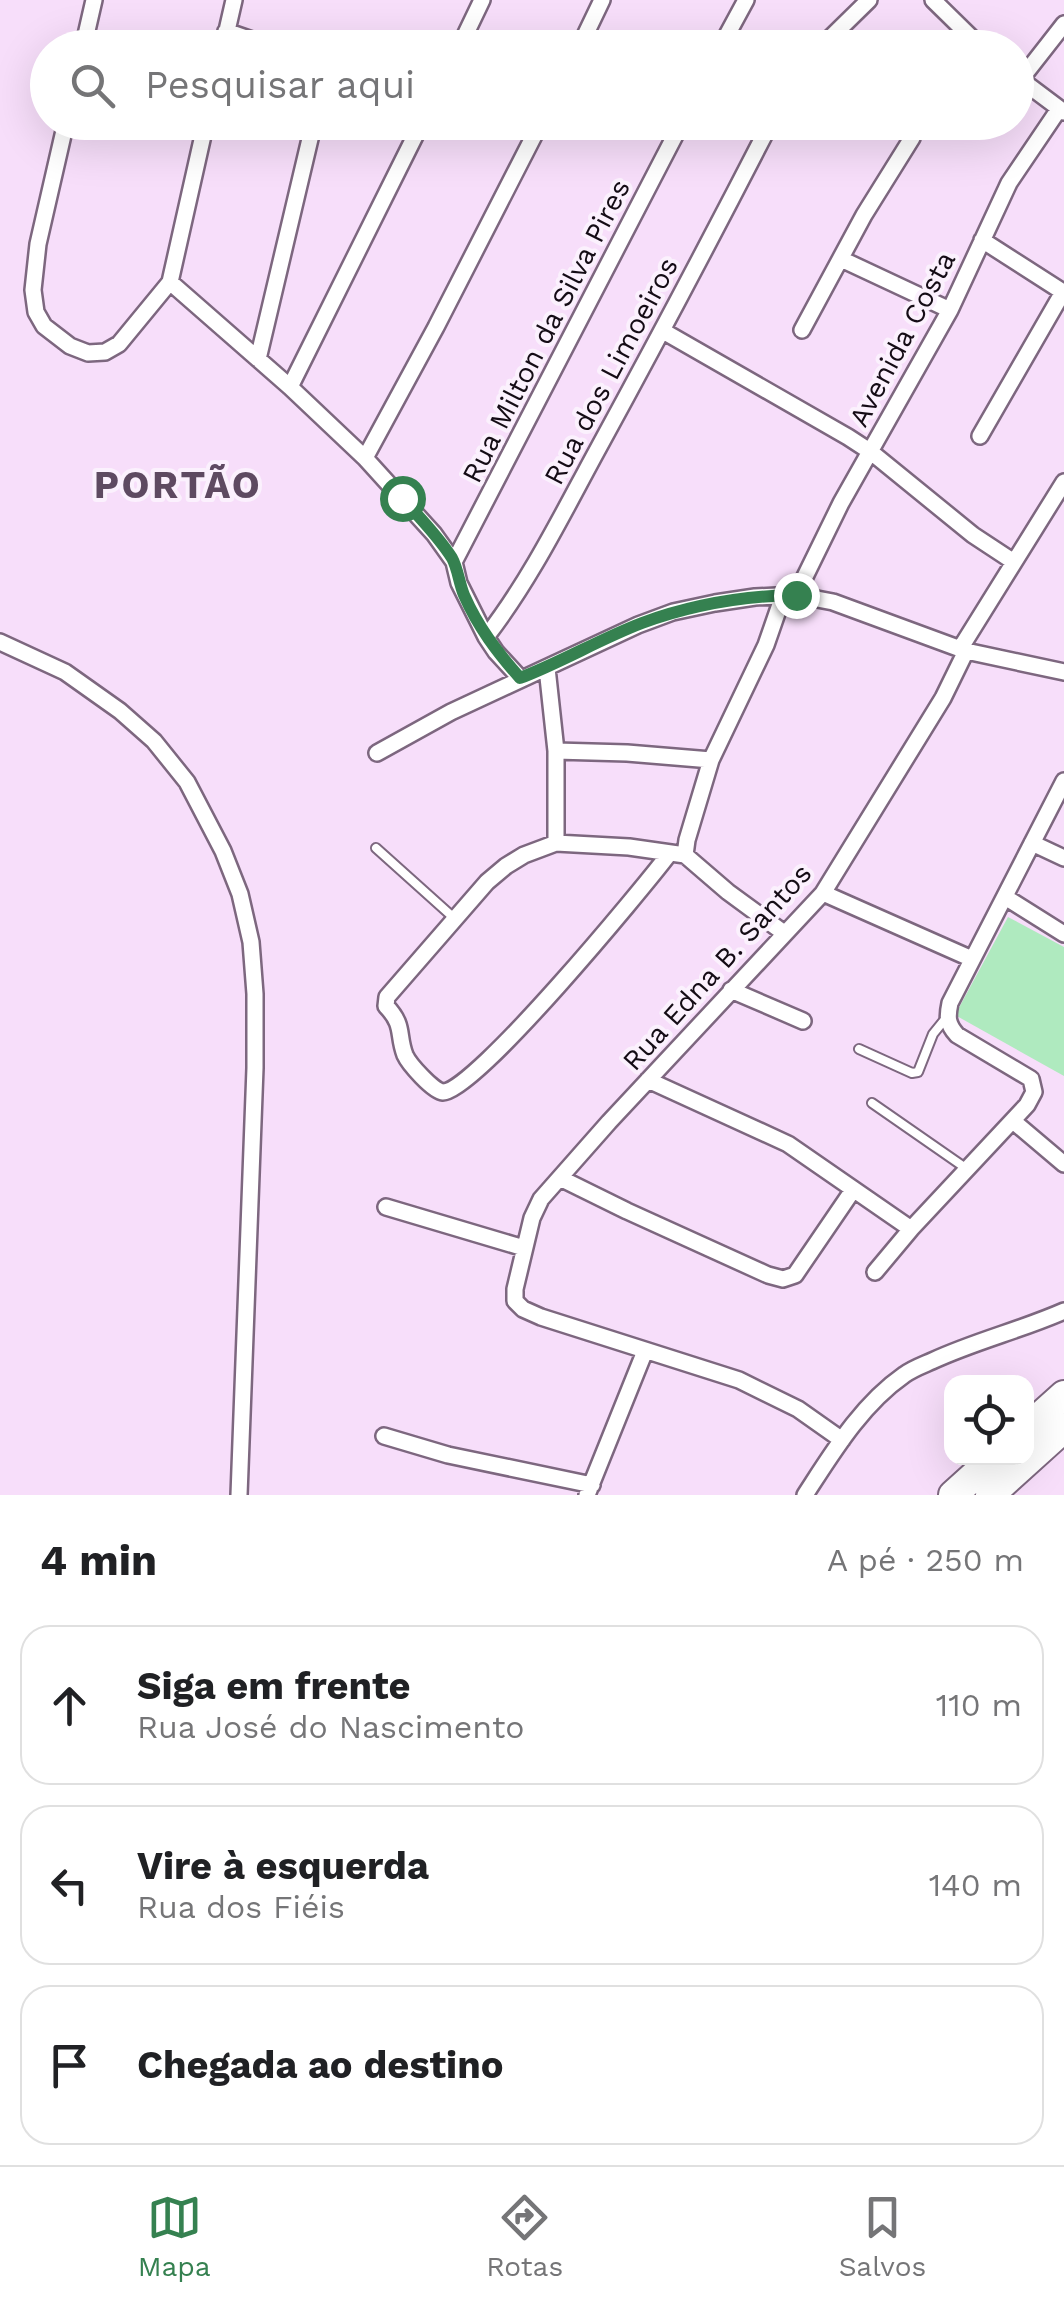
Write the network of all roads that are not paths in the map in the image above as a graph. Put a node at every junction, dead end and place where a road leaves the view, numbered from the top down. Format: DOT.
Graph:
graph roads {
  1 [pos="94,0"];
  2 [pos="234,0"];
  3 [pos="481,0"];
  4 [pos="602,0"];
  5 [pos="746,0"];
  6 [pos="868,0"];
  7 [pos="933,0"];
  8 [pos="1064,24"];
  9 [pos="87,30"];
  10 [pos="226,30"];
  11 [pos="467,30"];
  12 [pos="587,30"];
  13 [pos="730,30"];
  14 [pos="838,30"];
  15 [pos="964,30"];
  16 [pos="1034,60"];
  17 [pos="1034,89"];
  18 [pos="1062,110"];
  19 [pos="62,140"];
  20 [pos="202,140"];
  21 [pos="310,140"];
  22 [pos="413,140"];
  23 [pos="532,140"];
  24 [pos="673,140"];
  25 [pos="762,140"];
  26 [pos="911,140"];
  27 [pos="982,240"];
  28 [pos="841,259"];
  29 [pos="170,282"];
  30 [pos="950,310"];
  31 [pos="802,330"];
  32 [pos="663,331"];
  33 [pos="258,359"];
  34 [pos="290,387"];
  35 [pos="980,436"];
  36 [pos="871,452"];
  37 [pos="366,458"];
  38 [pos="1064,482"];
  39 [pos="454,562"];
  40 [pos="1014,562"];
  41 [pos="790,595"];
  42 [pos="486,636"];
  43 [pos="0,642"];
  44 [pos="963,650"];
  45 [pos="547,668"];
  46 [pos="1064,672"];
  47 [pos="520,678"];
  48 [pos="556,751"];
  49 [pos="377,754"];
  50 [pos="711,760"];
  51 [pos="1064,781"];
  52 [pos="556,843"];
  53 [pos="1032,843"];
  54 [pos="376,848"];
  55 [pos="677,855"];
  56 [pos="1064,858"];
  57 [pos="823,893"];
  58 [pos="1005,897"];
  59 [pos="454,918"];
  60 [pos="784,933"];
  61 [pos="1064,934"];
  62 [pos="972,960"];
  63 [pos="731,990"];
  64 [pos="948,1010"];
  65 [pos="803,1022"];
  66 [pos="860,1049"];
  67 [pos="648,1080"];
  68 [pos="872,1103"];
  69 [pos="1012,1121"];
  70 [pos="1064,1164"];
  71 [pos="968,1170"];
  72 [pos="560,1178"];
  73 [pos="854,1190"];
  74 [pos="386,1207"];
  75 [pos="911,1229"];
  76 [pos="524,1248"];
  77 [pos="875,1272"];
  78 [pos="1064,1312"];
  79 [pos="646,1351"];
  80 [pos="1064,1395"];
  81 [pos="1034,1422"];
  82 [pos="1064,1428"];
  83 [pos="384,1436"];
  84 [pos="842,1440"];
  85 [pos="986,1465"];
  86 [pos="589,1490"];
  87 [pos="238,1495"];
  88 [pos="804,1495"];
  89 [pos="952,1495"];
  90 [pos="990,1495"];
  1 -- 9 [label="street"];
  2 -- 10 [label="street"];
  3 -- 11 [label="street"];
  4 -- 12 [label="street"];
  5 -- 13 [label="street"];
  6 -- 14 [label="street"];
  7 -- 15 [label="street"];
  8 -- 16 [label="street"];
  17 -- 18 [label="street"];
  18 -- 27 [label="street, Avenida Costa"];
  19 -- 29 [label="street"];
  20 -- 29 [label="street"];
  21 -- 33 [label="street"];
  22 -- 34 [label="street"];
  23 -- 37 [label="street"];
  24 -- 39 [label="street, Rua Milton da Silva Pires"];
  25 -- 32 [label="street, Rua dos Limoeiros"];
  26 -- 28 [label="street"];
  27 -- 30 [label="street, Avenida Costa"];
  27 -- 35 [label="street"];
  28 -- 30 [label="street"];
  28 -- 31 [label="street"];
  29 -- 33 [label="street"];
  30 -- 36 [label="street, Avenida Costa"];
  32 -- 36 [label="street"];
  32 -- 42 [label="street, Rua dos Limoeiros"];
  33 -- 34 [label="street"];
  34 -- 37 [label="street"];
  36 -- 40 [label="street"];
  36 -- 41 [label="street, Avenida Costa"];
  37 -- 39 [label="street"];
  38 -- 40 [label="street, Rua Edna B. Santos"];
  39 -- 42 [label="street"];
  40 -- 44 [label="street, Rua Edna B. Santos"];
  41 -- 44 [label="street"];
  41 -- 45 [label="street"];
  41 -- 50 [label="street, Avenida Costa"];
  42 -- 47 [label="street"];
  43 -- 87 [label="street"];
  44 -- 46 [label="street"];
  44 -- 57 [label="street, Rua Edna B. Santos"];
  45 -- 47 [label="street"];
  45 -- 48 [label="street"];
  47 -- 49 [label="street"];
  48 -- 50 [label="street"];
  48 -- 52 [label="street"];
  50 -- 55 [label="street, Avenida Costa"];
  51 -- 53 [label="street"];
  52 -- 55 [label="street"];
  52 -- 59 [label="street"];
  53 -- 56 [label="street"];
  53 -- 58 [label="street"];
  54 -- 59 [label="lane"];
  55 -- 59 [label="street"];
  55 -- 60 [label="street"];
  57 -- 60 [label="street, Rua Edna B. Santos"];
  57 -- 62 [label="street"];
  58 -- 61 [label="street"];
  58 -- 62 [label="street"];
  60 -- 63 [label="street, Rua Edna B. Santos"];
  62 -- 64 [label="street"];
  63 -- 65 [label="street"];
  63 -- 67 [label="street, Rua Edna B. Santos"];
  64 -- 66 [label="lane"];
  64 -- 69 [label="street"];
  67 -- 72 [label="street, Rua Edna B. Santos"];
  67 -- 73 [label="street"];
  68 -- 71 [label="lane"];
  69 -- 70 [label="street"];
  69 -- 71 [label="street"];
  71 -- 75 [label="street"];
  72 -- 73 [label="street"];
  72 -- 76 [label="street, Rua Edna B. Santos"];
  73 -- 75 [label="street"];
  74 -- 76 [label="street"];
  75 -- 77 [label="street"];
  76 -- 79 [label="street, Rua Edna B. Santos"];
  78 -- 84 [label="street"];
  79 -- 84 [label="street"];
  79 -- 86 [label="street"];
  80 -- 81 [label="highway"];
  82 -- 90 [label="highway"];
  83 -- 86 [label="street"];
  84 -- 88 [label="street"];
  85 -- 89 [label="highway"];
}
